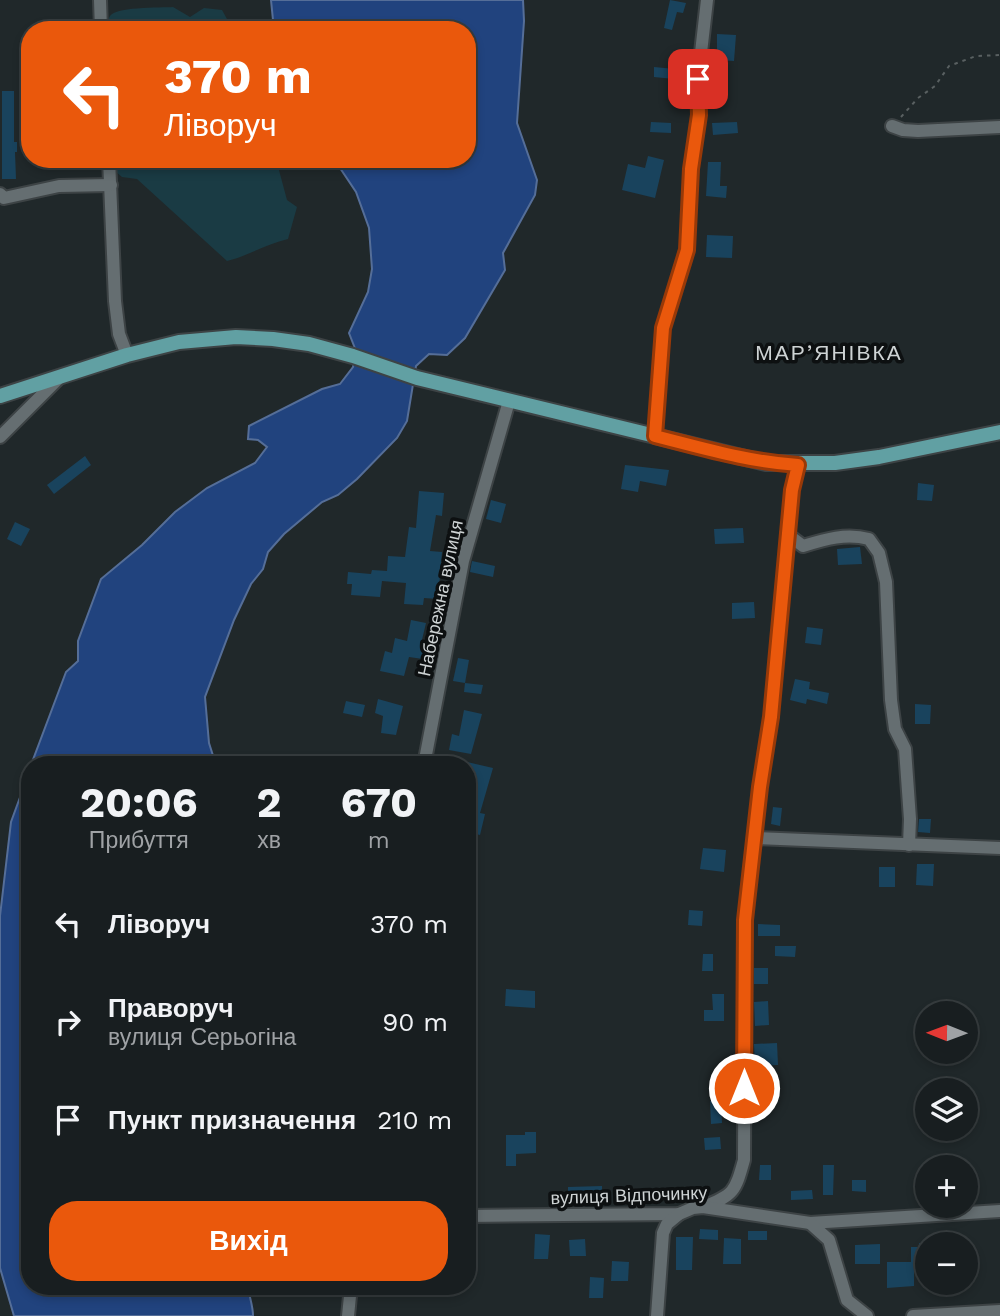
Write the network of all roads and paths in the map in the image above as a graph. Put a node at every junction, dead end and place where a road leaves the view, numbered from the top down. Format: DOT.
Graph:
graph roads {
  1 [pos="100,0"];
  2 [pos="707,0"];
  3 [pos="101,21"];
  4 [pos="1000,55"];
  5 [pos="892,126"];
  6 [pos="1000,128"];
  7 [pos="110,168"];
  8 [pos="111,185"];
  9 [pos="0,194"];
  10 [pos="127,355"];
  11 [pos="61,377"];
  12 [pos="0,396"];
  13 [pos="509,401"];
  14 [pos="1000,432"];
  15 [pos="655,436"];
  16 [pos="0,437"];
  17 [pos="798,465"];
  18 [pos="787,534"];
  19 [pos="426,756"];
  20 [pos="754,838"];
  21 [pos="909,845"];
  22 [pos="1000,848"];
  23 [pos="703,1207"];
  24 [pos="1000,1211"];
  25 [pos="679,1214"];
  26 [pos="476,1216"];
  27 [pos="810,1223"];
  28 [pos="350,1295"];
  29 [pos="1000,1311"];
  30 [pos="348,1316"];
  31 [pos="657,1316"];
  32 [pos="867,1316"];
  33 [pos="913,1316"];
  1 -- 3 [label="street"];
  2 -- 15 [label="street"];
  4 -- 5 [label="path"];
  5 -- 6 [label="street"];
  7 -- 8 [label="street"];
  8 -- 9 [label="street"];
  8 -- 10 [label="street"];
  10 -- 11 [label="main road"];
  10 -- 13 [label="main road"];
  11 -- 12 [label="main road"];
  11 -- 16 [label="street"];
  13 -- 15 [label="main road"];
  13 -- 19 [label="street, Набережна вулиця"];
  14 -- 17 [label="main road"];
  15 -- 17 [label="main road"];
  17 -- 18 [label="street"];
  18 -- 20 [label="street"];
  18 -- 21 [label="street"];
  20 -- 21 [label="street"];
  20 -- 23 [label="street"];
  21 -- 22 [label="street"];
  23 -- 25 [label="street, вулиця Відпочинку"];
  23 -- 27 [label="street, вулиця Відпочинку"];
  24 -- 27 [label="street, вулиця Відпочинку"];
  25 -- 26 [label="street, вулиця Відпочинку"];
  25 -- 31 [label="street"];
  27 -- 32 [label="street"];
  28 -- 30 [label="street"];
  29 -- 33 [label="street"];
}
